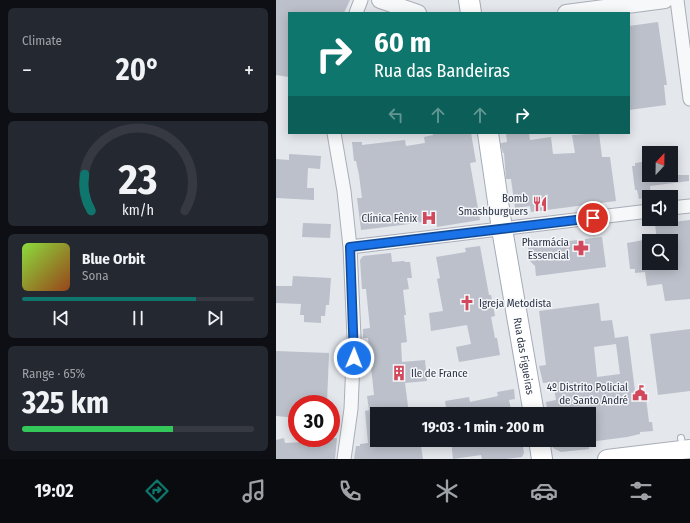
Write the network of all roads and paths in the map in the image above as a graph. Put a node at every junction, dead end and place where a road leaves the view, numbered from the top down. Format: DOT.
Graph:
graph roads {
  1 [pos="361,0"];
  2 [pos="380,0"];
  3 [pos="469,0"];
  4 [pos="665,0"];
  5 [pos="677,0"];
  6 [pos="356,12"];
  7 [pos="415,12"];
  8 [pos="471,12"];
  9 [pos="574,12"];
  10 [pos="690,99"];
  11 [pos="334,134"];
  12 [pos="488,134"];
  13 [pos="690,206"];
  14 [pos="678,207"];
  15 [pos="642,212"];
  16 [pos="502,228"];
  17 [pos="350,247"];
  18 [pos="533,407"];
  19 [pos="685,446"];
  20 [pos="540,447"];
  21 [pos="344,459"];
  22 [pos="542,459"];
  23 [pos="607,459"];
  1 -- 6 [label="street"];
  2 -- 7 [label="street"];
  3 -- 8 [label="main road"];
  4 -- 9 [label="street"];
  5 -- 10 [label="street"];
  11 -- 17 [label="street"];
  12 -- 16 [label="main road, Rua das Figueiras"];
  13 -- 14 [label="street"];
  15 -- 16 [label="street"];
  16 -- 17 [label="street"];
  16 -- 18 [label="main road, Rua das Figueiras"];
  17 -- 21 [label="street"];
  19 -- 23 [label="main road"];
  20 -- 22 [label="main road"];
}
